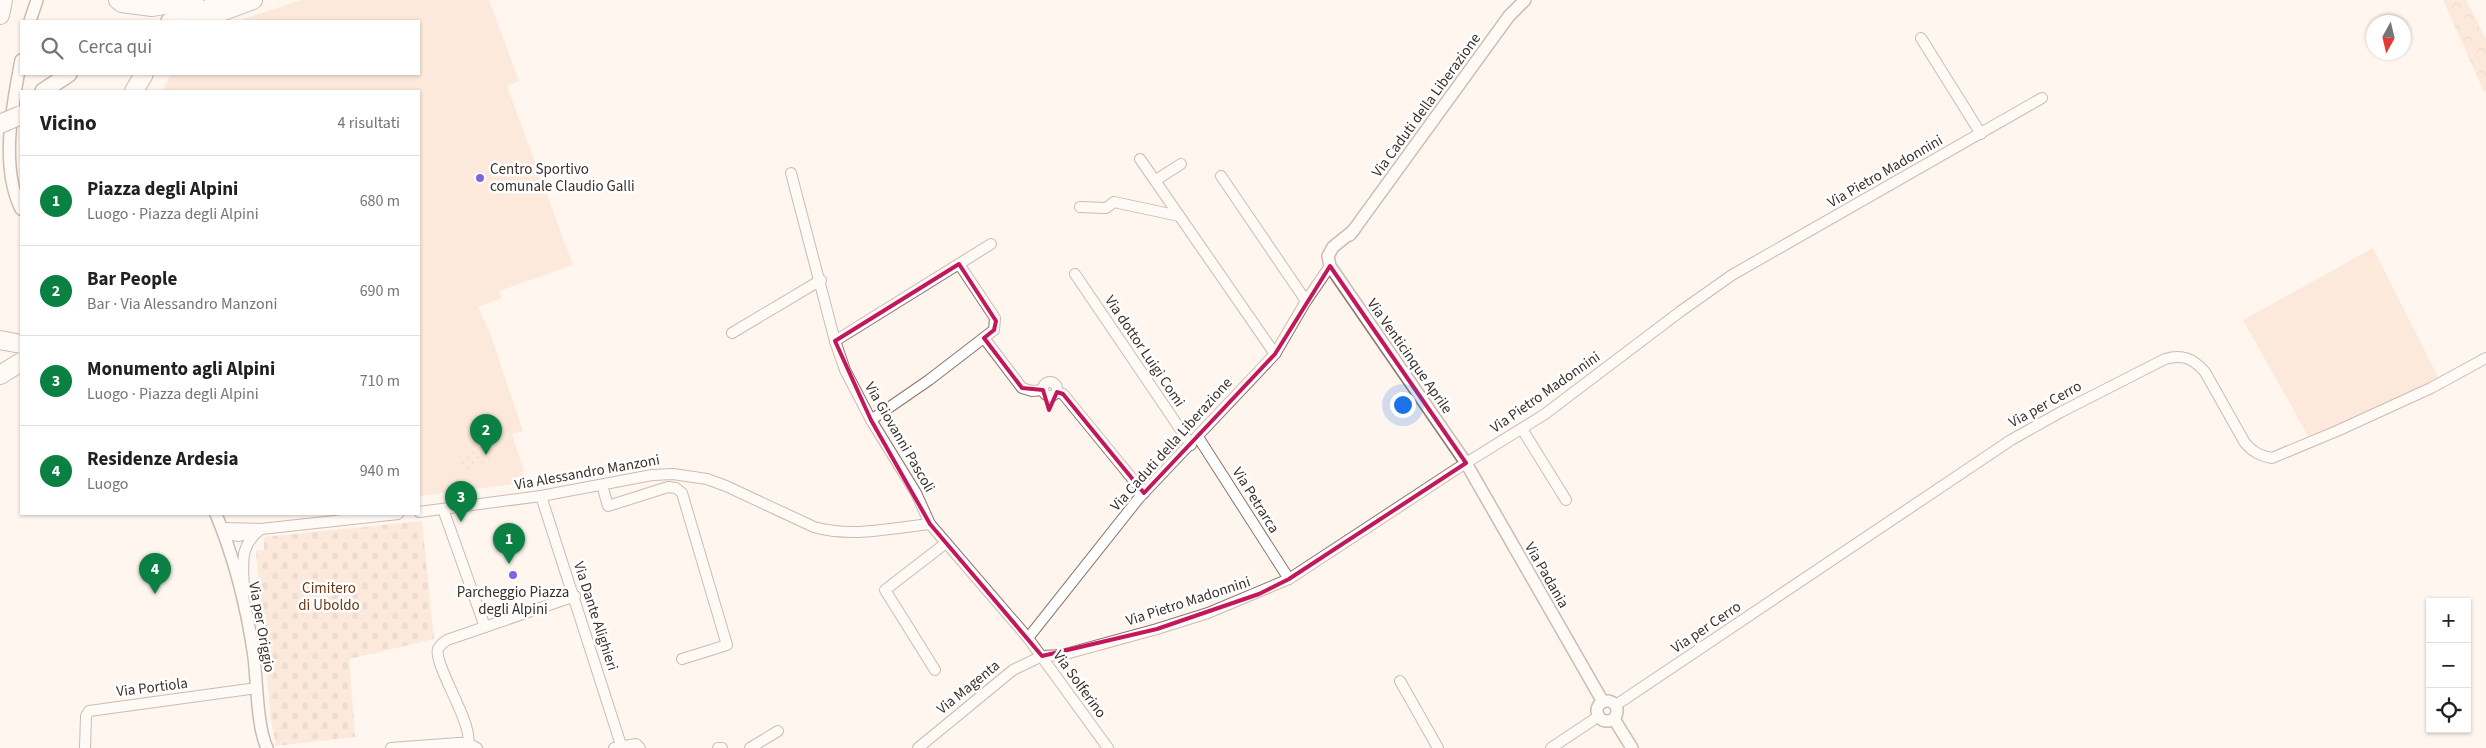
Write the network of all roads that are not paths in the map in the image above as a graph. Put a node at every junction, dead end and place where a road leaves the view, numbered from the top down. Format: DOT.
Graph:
graph roads {
  1 [pos="3,0"];
  2 [pos="37,0"];
  3 [pos="118,0"];
  4 [pos="194,0"];
  5 [pos="228,0"];
  6 [pos="253,0"];
  7 [pos="1525,0"];
  8 [pos="0,15"];
  9 [pos="30,20"];
  10 [pos="172,20"];
  11 [pos="200,20"];
  12 [pos="1920,38"];
  13 [pos="20,66"];
  14 [pos="68,75"];
  15 [pos="143,75"];
  16 [pos="45,90"];
  17 [pos="135,90"];
  18 [pos="2042,98"];
  19 [pos="20,115"];
  20 [pos="0,124"];
  21 [pos="1981,134"];
  22 [pos="1140,159"];
  23 [pos="1181,164"];
  24 [pos="791,173"];
  25 [pos="1222,176"];
  26 [pos="1156,180"];
  27 [pos="20,207"];
  28 [pos="1080,207"];
  29 [pos="1179,216"];
  30 [pos="991,244"];
  31 [pos="959,264"];
  32 [pos="1330,266"];
  33 [pos="1074,274"];
  34 [pos="821,280"];
  35 [pos="1306,301"];
  36 [pos="732,333"];
  37 [pos="984,338"];
  38 [pos="0,340"];
  39 [pos="835,341"];
  40 [pos="20,344"];
  41 [pos="1275,354"];
  42 [pos="2486,358"];
  43 [pos="20,363"];
  44 [pos="0,375"];
  45 [pos="871,420"];
  46 [pos="1522,429"];
  47 [pos="1198,437"];
  48 [pos="1191,445"];
  49 [pos="1466,463"];
  50 [pos="602,485"];
  51 [pos="1144,494"];
  52 [pos="541,496"];
  53 [pos="1566,500"];
  54 [pos="443,509"];
  55 [pos="420,512"];
  56 [pos="216,515"];
  57 [pos="389,515"];
  58 [pos="930,524"];
  59 [pos="261,529"];
  60 [pos="223,531"];
  61 [pos="946,543"];
  62 [pos="1289,579"];
  63 [pos="575,596"];
  64 [pos="244,601"];
  65 [pos="485,627"];
  66 [pos="1028,638"];
  67 [pos="1042,656"];
  68 [pos="682,659"];
  69 [pos="935,670"];
  70 [pos="1400,681"];
  71 [pos="257,688"];
  72 [pos="1603,702"];
  73 [pos="1616,705"];
  74 [pos="1599,716"];
  75 [pos="1614,719"];
  76 [pos="778,731"];
  77 [pos="473,746"];
  78 [pos="618,746"];
  79 [pos="85,748"];
  80 [pos="267,748"];
  81 [pos="391,748"];
  82 [pos="640,748"];
  83 [pos="750,748"];
  84 [pos="918,748"];
  85 [pos="1108,748"];
  86 [pos="1438,748"];
  87 [pos="1551,748"];
  88 [pos="1632,748"];
  1 -- 8 [label="highway"];
  2 -- 9 [label="street"];
  3 -- 4 [label="highway"];
  5 -- 10 [label="main road"];
  6 -- 11 [label="highway"];
  7 -- 32 [label="street, Via Caduti della Liberazione"];
  12 -- 21 [label="street"];
  13 -- 27 [label="street"];
  14 -- 16 [label="main road"];
  15 -- 17 [label="highway"];
  18 -- 21 [label="street, Via Pietro Madonnini"];
  19 -- 20 [label="highway, bridge"];
  21 -- 46 [label="street, Via Pietro Madonnini"];
  22 -- 26 [label="street"];
  23 -- 26 [label="street"];
  24 -- 34 [label="street, Via Giovanni Pascoli"];
  25 -- 35 [label="street"];
  26 -- 29 [label="street"];
  28 -- 29 [label="street"];
  29 -- 41 [label="street"];
  30 -- 31 [label="street"];
  31 -- 37 [label="street"];
  31 -- 39 [label="street"];
  32 -- 35 [label="street, Via Caduti della Liberazione"];
  32 -- 49 [label="street, Via Venticinque Aprile"];
  33 -- 48 [label="street, Via dottor Luigi Comi"];
  34 -- 36 [label="street"];
  34 -- 39 [label="street, Via Giovanni Pascoli"];
  35 -- 41 [label="street, Via Caduti della Liberazione"];
  37 -- 45 [label="street"];
  37 -- 51 [label="street"];
  38 -- 40 [label="highway"];
  39 -- 45 [label="street, Via Giovanni Pascoli"];
  41 -- 47 [label="street, Via Caduti della Liberazione"];
  42 -- 73 [label="street, Via per Cerro"];
  43 -- 44 [label="highway"];
  45 -- 58 [label="street, Via Giovanni Pascoli"];
  46 -- 49 [label="street, Via Pietro Madonnini"];
  46 -- 53 [label="street"];
  47 -- 48 [label="street, Via Caduti della Liberazione"];
  47 -- 62 [label="street, Via Petrarca"];
  48 -- 51 [label="street, Via Caduti della Liberazione"];
  49 -- 62 [label="street, Via Pietro Madonnini"];
  49 -- 72 [label="street, Via Padania"];
  50 -- 52 [label="street, Via Alessandro Manzoni"];
  50 -- 58 [label="street, Via Alessandro Manzoni"];
  50 -- 68 [label="street"];
  51 -- 66 [label="street, Via Caduti della Liberazione"];
  52 -- 54 [label="street, Via Alessandro Manzoni"];
  52 -- 63 [label="street, Via Dante Alighieri"];
  54 -- 55 [label="street, Via Alessandro Manzoni"];
  54 -- 65 [label="street"];
  56 -- 60 [label="street, Via per Origgio"];
  57 -- 59 [label="street"];
  58 -- 61 [label="street, Via Giovanni Pascoli"];
  59 -- 60 [label="street"];
  59 -- 64 [label="street"];
  60 -- 64 [label="street, Via per Origgio"];
  61 -- 66 [label="street, Via Giovanni Pascoli"];
  61 -- 69 [label="street"];
  62 -- 67 [label="street, Via Pietro Madonnini"];
  63 -- 65 [label="street"];
  63 -- 78 [label="street, Via Dante Alighieri"];
  64 -- 71 [label="street, Via per Origgio"];
  65 -- 77 [label="street"];
  66 -- 67 [label="street, Via Solferino"];
  67 -- 84 [label="street, Via Magenta"];
  67 -- 85 [label="street, Via Solferino"];
  70 -- 86 [label="street"];
  71 -- 79 [label="street, Via Portiola"];
  71 -- 80 [label="street, Via per Origgio"];
  72 -- 73 [label="street"];
  72 -- 74 [label="street"];
  73 -- 75 [label="street"];
  74 -- 75 [label="street"];
  74 -- 87 [label="street"];
  75 -- 88 [label="street"];
  76 -- 83 [label="street"];
  77 -- 81 [label="street"];
  78 -- 82 [label="street"];
}
